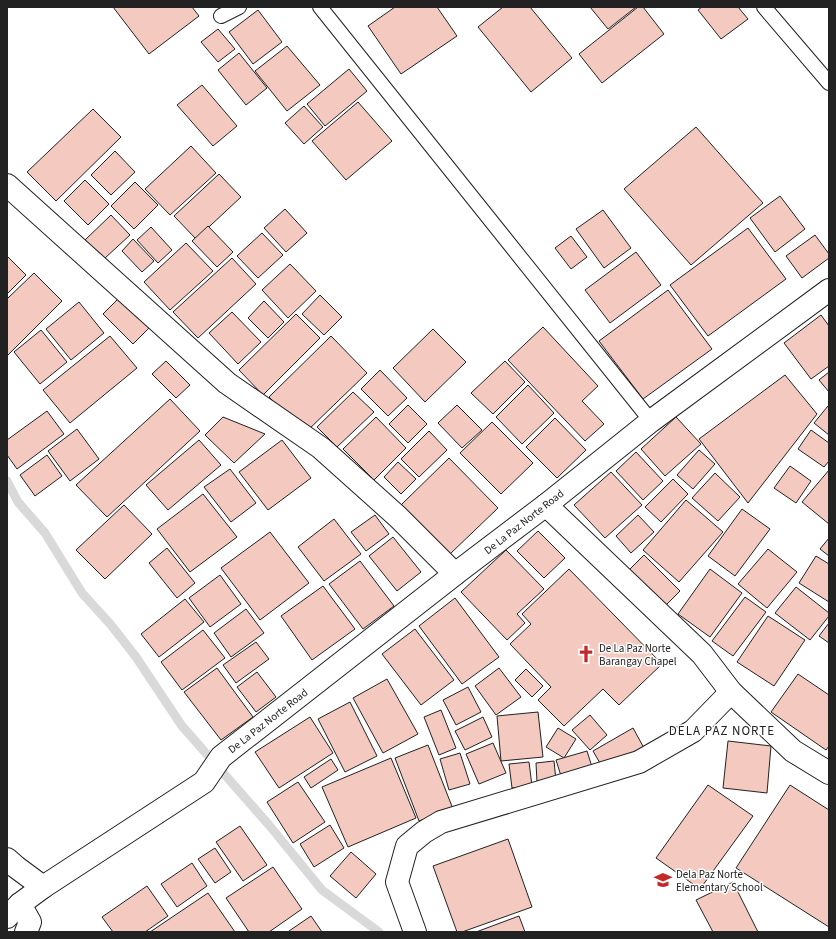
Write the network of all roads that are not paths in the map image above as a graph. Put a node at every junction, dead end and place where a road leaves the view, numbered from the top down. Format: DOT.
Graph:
graph roads {
  1 [pos="239,7"];
  2 [pos="320,7"];
  3 [pos="764,7"];
  4 [pos="220,16"];
  5 [pos="829,83"];
  6 [pos="7,185"];
  7 [pos="829,290"];
  8 [pos="651,421"];
  9 [pos="546,505"];
  10 [pos="455,574"];
  11 [pos="731,692"];
  12 [pos="829,773"];
  13 [pos="7,859"];
  14 [pos="43,886"];
  15 [pos="13,910"];
  16 [pos="26,932"];
  17 [pos="415,932"];
  1 -- 4 [label="lane"];
  2 -- 8 [label="lane"];
  3 -- 5 [label="lane"];
  6 -- 10 [label="street"];
  7 -- 8 [label="street, De La Paz Norte Road"];
  8 -- 9 [label="street, De La Paz Norte Road"];
  9 -- 10 [label="street, De La Paz Norte Road"];
  9 -- 11 [label="street"];
  10 -- 14 [label="street, De La Paz Norte Road"];
  11 -- 12 [label="street"];
  11 -- 17 [label="street"];
  13 -- 14 [label="street"];
  14 -- 15 [label="street"];
  15 -- 16 [label="street"];
}
